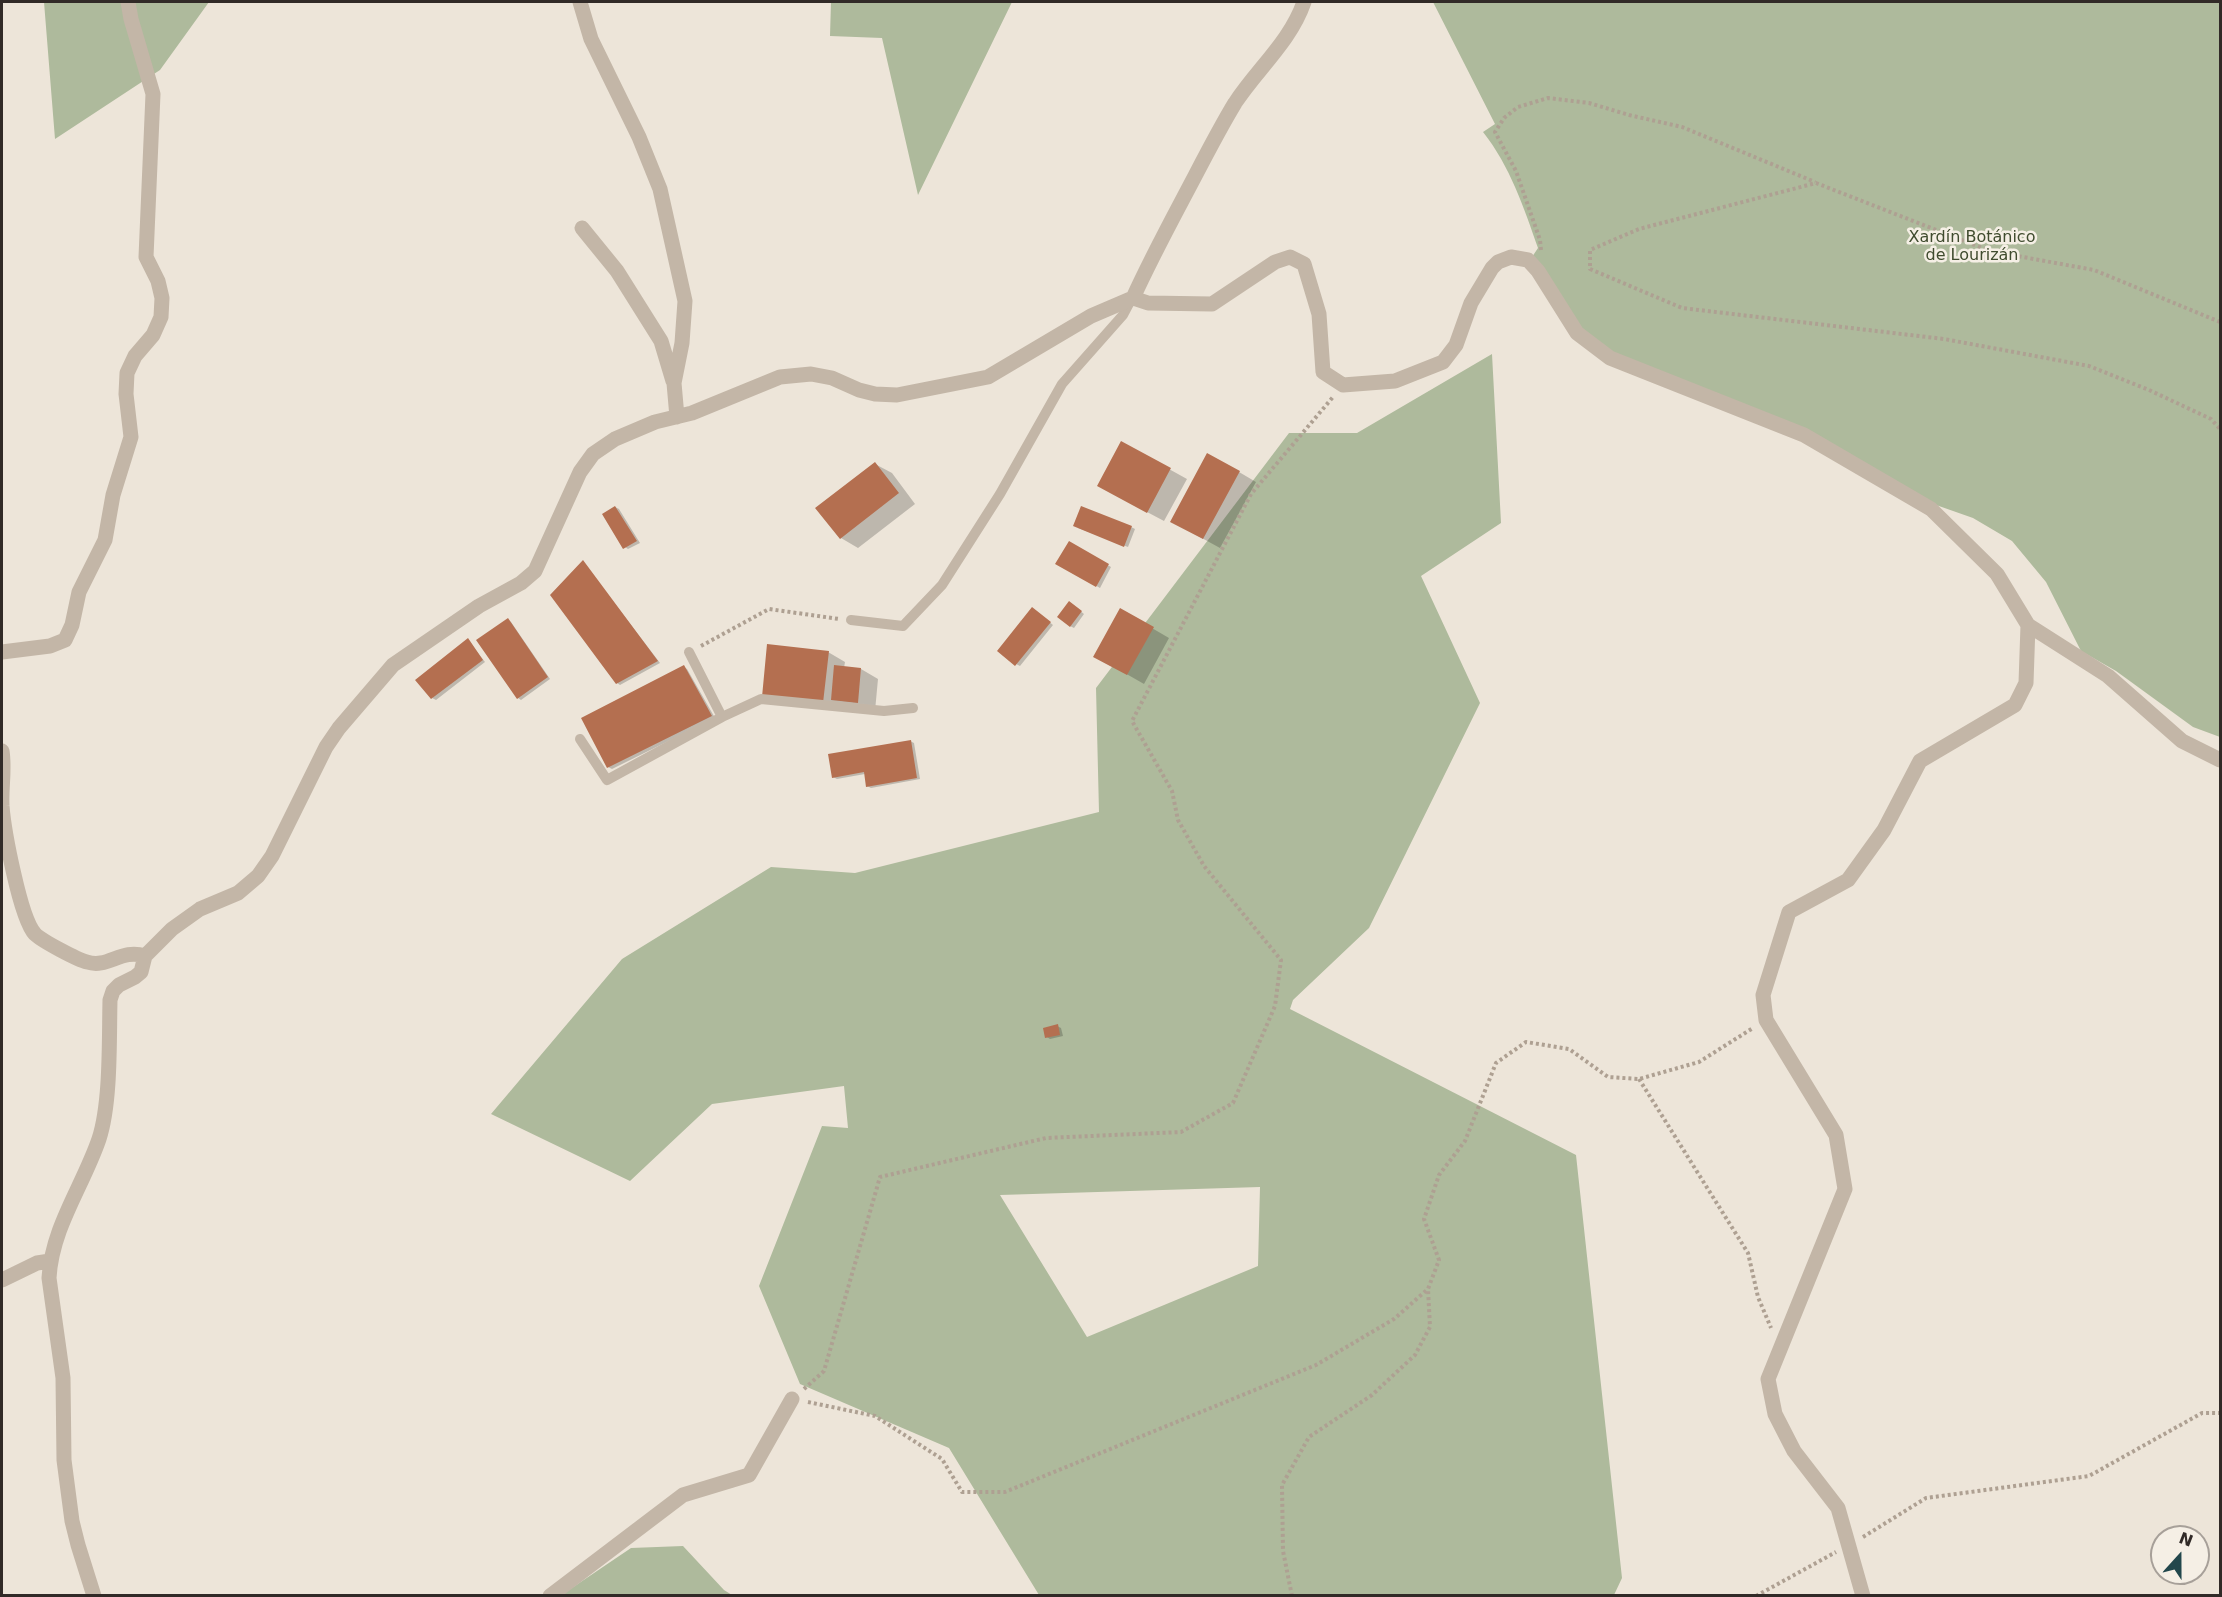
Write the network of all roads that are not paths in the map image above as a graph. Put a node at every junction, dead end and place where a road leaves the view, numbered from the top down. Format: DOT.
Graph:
graph roads {
  1 [pos="128,2"];
  2 [pos="580,2"];
  3 [pos="1304,2"];
  4 [pos="582,228"];
  5 [pos="1133,298"];
  6 [pos="674,383"];
  7 [pos="677,417"];
  8 [pos="851,620"];
  9 [pos="2028,624"];
  10 [pos="2,652"];
  11 [pos="689,652"];
  12 [pos="913,708"];
  13 [pos="722,717"];
  14 [pos="580,739"];
  15 [pos="2,751"];
  16 [pos="2220,760"];
  17 [pos="145,956"];
  18 [pos="50,1261"];
  19 [pos="2,1280"];
  20 [pos="792,1399"];
  21 [pos="94,1596"];
  22 [pos="550,1596"];
  23 [pos="1863,1596"];
  1 -- 10 [label="street"];
  2 -- 6 [label="street"];
  3 -- 5 [label="street"];
  4 -- 6 [label="street"];
  5 -- 7 [label="street"];
  5 -- 8 [label="lane"];
  5 -- 9 [label="street"];
  6 -- 7 [label="street"];
  7 -- 17 [label="street"];
  9 -- 16 [label="street"];
  9 -- 23 [label="street"];
  11 -- 13 [label="lane"];
  12 -- 13 [label="lane"];
  13 -- 14 [label="lane"];
  15 -- 17 [label="street"];
  17 -- 18 [label="street"];
  18 -- 19 [label="street"];
  18 -- 21 [label="street"];
  20 -- 22 [label="street"];
}
